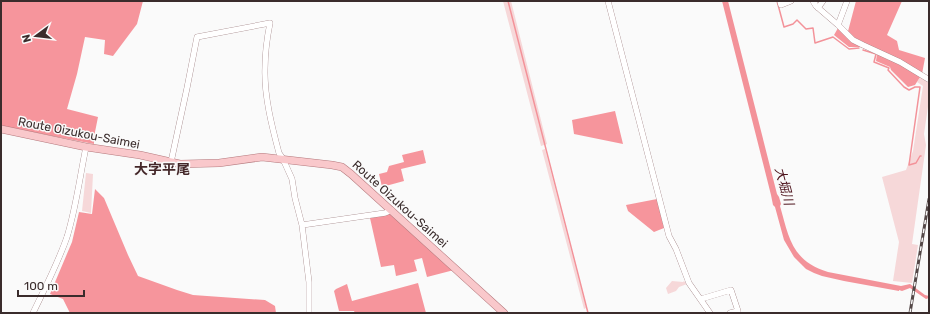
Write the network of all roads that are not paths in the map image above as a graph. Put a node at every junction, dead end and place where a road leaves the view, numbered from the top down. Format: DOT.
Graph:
graph roads {
  1 [pos="608,1"];
  2 [pos="780,1"];
  3 [pos="791,1"];
  4 [pos="813,1"];
  5 [pos="823,1"];
  6 [pos="847,1"];
  7 [pos="818,8"];
  8 [pos="838,25"];
  9 [pos="928,79"];
  10 [pos="1,129"];
  11 [pos="86,146"];
  12 [pos="283,159"];
  13 [pos="171,162"];
  14 [pos="392,210"];
  15 [pos="302,225"];
  16 [pos="700,299"];
  17 [pos="738,312"];
  18 [pos="33,313"];
  19 [pos="309,313"];
  20 [pos="504,313"];
  21 [pos="710,313"];
  22 [pos="730,313"];
  1 -- 16 [label="street"];
  2 -- 3 [label="street"];
  4 -- 7 [label="street"];
  5 -- 7 [label="street"];
  6 -- 8 [label="street"];
  7 -- 8 [label="street"];
  8 -- 9 [label="street"];
  10 -- 11 [label="main road, Route Oizukou-Saimei"];
  11 -- 13 [label="main road, Route Oizukou-Saimei"];
  11 -- 18 [label="street"];
  12 -- 13 [label="main road, Route Oizukou-Saimei"];
  12 -- 13 [label="street"];
  12 -- 14 [label="main road, Route Oizukou-Saimei"];
  12 -- 15 [label="street"];
  14 -- 15 [label="street"];
  14 -- 20 [label="main road, Route Oizukou-Saimei"];
  15 -- 19 [label="street"];
  16 -- 17 [label="street"];
  16 -- 21 [label="street"];
  17 -- 22 [label="street"];
}
